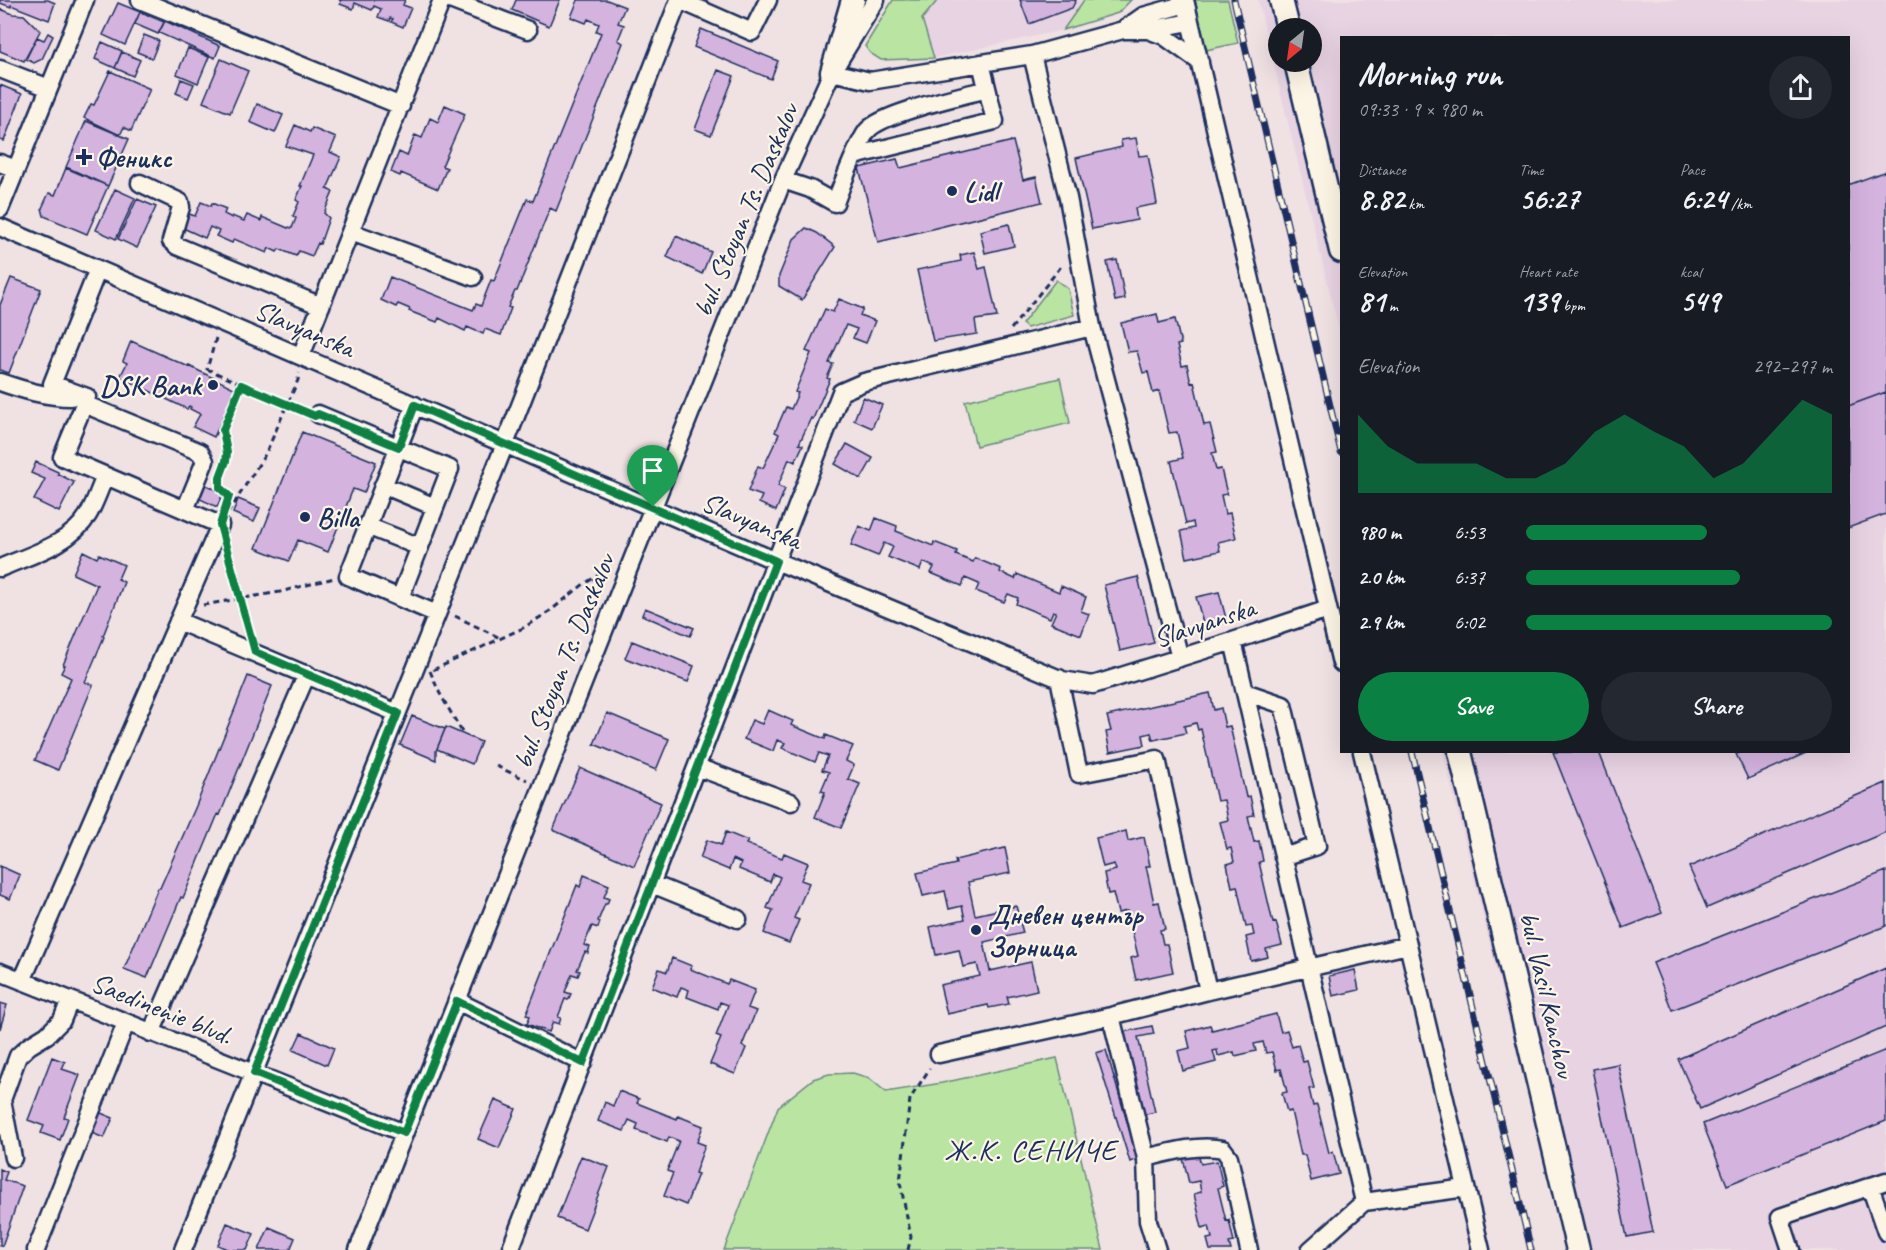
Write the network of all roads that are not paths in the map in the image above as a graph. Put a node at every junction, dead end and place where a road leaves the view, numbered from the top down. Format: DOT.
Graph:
graph roads {
  1 [pos="86,0"];
  2 [pos="140,0"];
  3 [pos="442,0"];
  4 [pos="450,0"];
  5 [pos="679,0"];
  6 [pos="768,0"];
  7 [pos="853,0"];
  8 [pos="876,0"];
  9 [pos="1151,0"];
  10 [pos="1281,0"];
  11 [pos="1185,2"];
  12 [pos="1286,18"];
  13 [pos="1190,22"];
  14 [pos="1145,23"];
  15 [pos="528,30"];
  16 [pos="1032,55"];
  17 [pos="1200,62"];
  18 [pos="981,63"];
  19 [pos="0,69"];
  20 [pos="832,72"];
  21 [pos="1298,72"];
  22 [pos="49,88"];
  23 [pos="987,89"];
  24 [pos="400,106"];
  25 [pos="854,156"];
  26 [pos="0,163"];
  27 [pos="16,169"];
  28 [pos="783,180"];
  29 [pos="140,183"];
  30 [pos="0,209"];
  31 [pos="0,227"];
  32 [pos="351,231"];
  33 [pos="1340,247"];
  34 [pos="98,269"];
  35 [pos="473,277"];
  36 [pos="321,306"];
  37 [pos="1092,327"];
  38 [pos="301,356"];
  39 [pos="0,382"];
  40 [pos="86,401"];
  41 [pos="415,405"];
  42 [pos="318,414"];
  43 [pos="506,444"];
  44 [pos="399,447"];
  45 [pos="105,476"];
  46 [pos="383,485"];
  47 [pos="435,507"];
  48 [pos="653,507"];
  49 [pos="185,510"];
  50 [pos="368,526"];
  51 [pos="420,548"];
  52 [pos="776,561"];
  53 [pos="0,568"];
  54 [pos="400,598"];
  55 [pos="1328,609"];
  56 [pos="438,611"];
  57 [pos="181,615"];
  58 [pos="1233,641"];
  59 [pos="1180,658"];
  60 [pos="1340,659"];
  61 [pos="307,674"];
  62 [pos="1059,678"];
  63 [pos="1245,692"];
  64 [pos="398,713"];
  65 [pos="1362,753"];
  66 [pos="1460,753"];
  67 [pos="697,767"];
  68 [pos="791,802"];
  69 [pos="1283,857"];
  70 [pos="652,884"];
  71 [pos="738,919"];
  72 [pos="1408,945"];
  73 [pos="1309,968"];
  74 [pos="0,972"];
  75 [pos="22,981"];
  76 [pos="1208,991"];
  77 [pos="70,1000"];
  78 [pos="457,1001"];
  79 [pos="1111,1016"];
  80 [pos="126,1023"];
  81 [pos="151,1033"];
  82 [pos="939,1054"];
  83 [pos="583,1063"];
  84 [pos="254,1073"];
  85 [pos="404,1133"];
  86 [pos="13,1158"];
  87 [pos="1146,1158"];
  88 [pos="1878,1184"];
  89 [pos="1466,1188"];
  90 [pos="1364,1202"];
  91 [pos="1886,1232"];
  92 [pos="512,1248"];
  93 [pos="36,1250"];
  94 [pos="183,1250"];
  95 [pos="358,1250"];
  96 [pos="1157,1250"];
  97 [pos="1249,1250"];
  98 [pos="1310,1250"];
  99 [pos="1481,1250"];
  100 [pos="1578,1250"];
  101 [pos="1791,1250"];
  1 -- 22 [label="street"];
  2 -- 24 [label="street"];
  3 -- 24 [label="street"];
  4 -- 15 [label="street"];
  5 -- 6 [label="street"];
  5 -- 43 [label="street"];
  7 -- 20 [label="main road"];
  8 -- 20 [label="street, bul. Stoyan Ts. Daskalov"];
  9 -- 14 [label="street"];
  10 -- 12 [label="main road"];
  11 -- 13 [label="street"];
  11 -- 14 [label="street"];
  13 -- 14 [label="street"];
  13 -- 17 [label="street"];
  14 -- 16 [label="street"];
  14 -- 17 [label="street"];
  16 -- 18 [label="street"];
  16 -- 37 [label="street"];
  17 -- 55 [label="street"];
  18 -- 20 [label="street"];
  18 -- 23 [label="street"];
  19 -- 22 [label="street"];
  20 -- 28 [label="street, bul. Stoyan Ts. Daskalov"];
  21 -- 33 [label="main road"];
  22 -- 27 [label="street"];
  23 -- 25 [label="street"];
  23 -- 25 [label="street"];
  24 -- 32 [label="street"];
  25 -- 28 [label="street"];
  26 -- 27 [label="street"];
  27 -- 30 [label="street"];
  28 -- 48 [label="street, bul. Stoyan Ts. Daskalov"];
  29 -- 36 [label="street"];
  31 -- 34 [label="street, Slavyanska"];
  32 -- 35 [label="street"];
  32 -- 36 [label="street"];
  34 -- 38 [label="street, Slavyanska"];
  34 -- 40 [label="street"];
  36 -- 38 [label="street"];
  37 -- 52 [label="street"];
  37 -- 59 [label="street"];
  38 -- 41 [label="street, Slavyanska"];
  39 -- 40 [label="street"];
  40 -- 45 [label="street"];
  40 -- 49 [label="street"];
  41 -- 43 [label="street, Slavyanska"];
  41 -- 44 [label="street"];
  42 -- 44 [label="street"];
  43 -- 48 [label="street, Slavyanska"];
  43 -- 56 [label="street"];
  44 -- 46 [label="street"];
  44 -- 47 [label="street"];
  45 -- 49 [label="street"];
  45 -- 53 [label="street"];
  46 -- 47 [label="street"];
  46 -- 50 [label="street"];
  47 -- 51 [label="street"];
  48 -- 52 [label="street, Slavyanska"];
  48 -- 78 [label="street, bul. Stoyan Ts. Daskalov"];
  49 -- 57 [label="street"];
  50 -- 51 [label="street"];
  50 -- 54 [label="street"];
  51 -- 54 [label="street"];
  52 -- 62 [label="street, Slavyanska"];
  52 -- 67 [label="street"];
  54 -- 56 [label="street"];
  55 -- 58 [label="street, Slavyanska"];
  55 -- 60 [label="street"];
  56 -- 64 [label="street"];
  57 -- 61 [label="street"];
  57 -- 75 [label="street"];
  58 -- 59 [label="street, Slavyanska"];
  58 -- 63 [label="street"];
  59 -- 62 [label="street, Slavyanska"];
  61 -- 64 [label="street"];
  61 -- 81 [label="street"];
  62 -- 76 [label="street"];
  63 -- 69 [label="street"];
  63 -- 69 [label="street"];
  64 -- 84 [label="street"];
  65 -- 72 [label="street"];
  66 -- 100 [label="main road, bul. Vasil Kanchov"];
  67 -- 68 [label="street"];
  67 -- 70 [label="street"];
  69 -- 73 [label="street"];
  70 -- 71 [label="street"];
  70 -- 83 [label="street"];
  72 -- 73 [label="street"];
  72 -- 89 [label="street"];
  73 -- 76 [label="street"];
  73 -- 90 [label="street"];
  74 -- 75 [label="street, Saedinenie blvd."];
  75 -- 77 [label="street, Saedinenie blvd."];
  76 -- 79 [label="street"];
  77 -- 80 [label="street, Saedinenie blvd."];
  77 -- 86 [label="street"];
  78 -- 83 [label="street"];
  78 -- 85 [label="street, bul. Stoyan Ts. Daskalov"];
  79 -- 82 [label="street"];
  79 -- 87 [label="street"];
  80 -- 81 [label="street, Saedinenie blvd."];
  80 -- 93 [label="street"];
  81 -- 84 [label="street, Saedinenie blvd."];
  83 -- 92 [label="street"];
  84 -- 85 [label="street, Saedinenie blvd."];
  84 -- 94 [label="street"];
  85 -- 95 [label="street, bul. Stoyan Ts. Daskalov"];
  87 -- 96 [label="street"];
  87 -- 97 [label="street"];
  88 -- 91 [label="street"];
  88 -- 101 [label="street"];
  89 -- 90 [label="street"];
  89 -- 99 [label="street"];
  90 -- 98 [label="street"];
}
